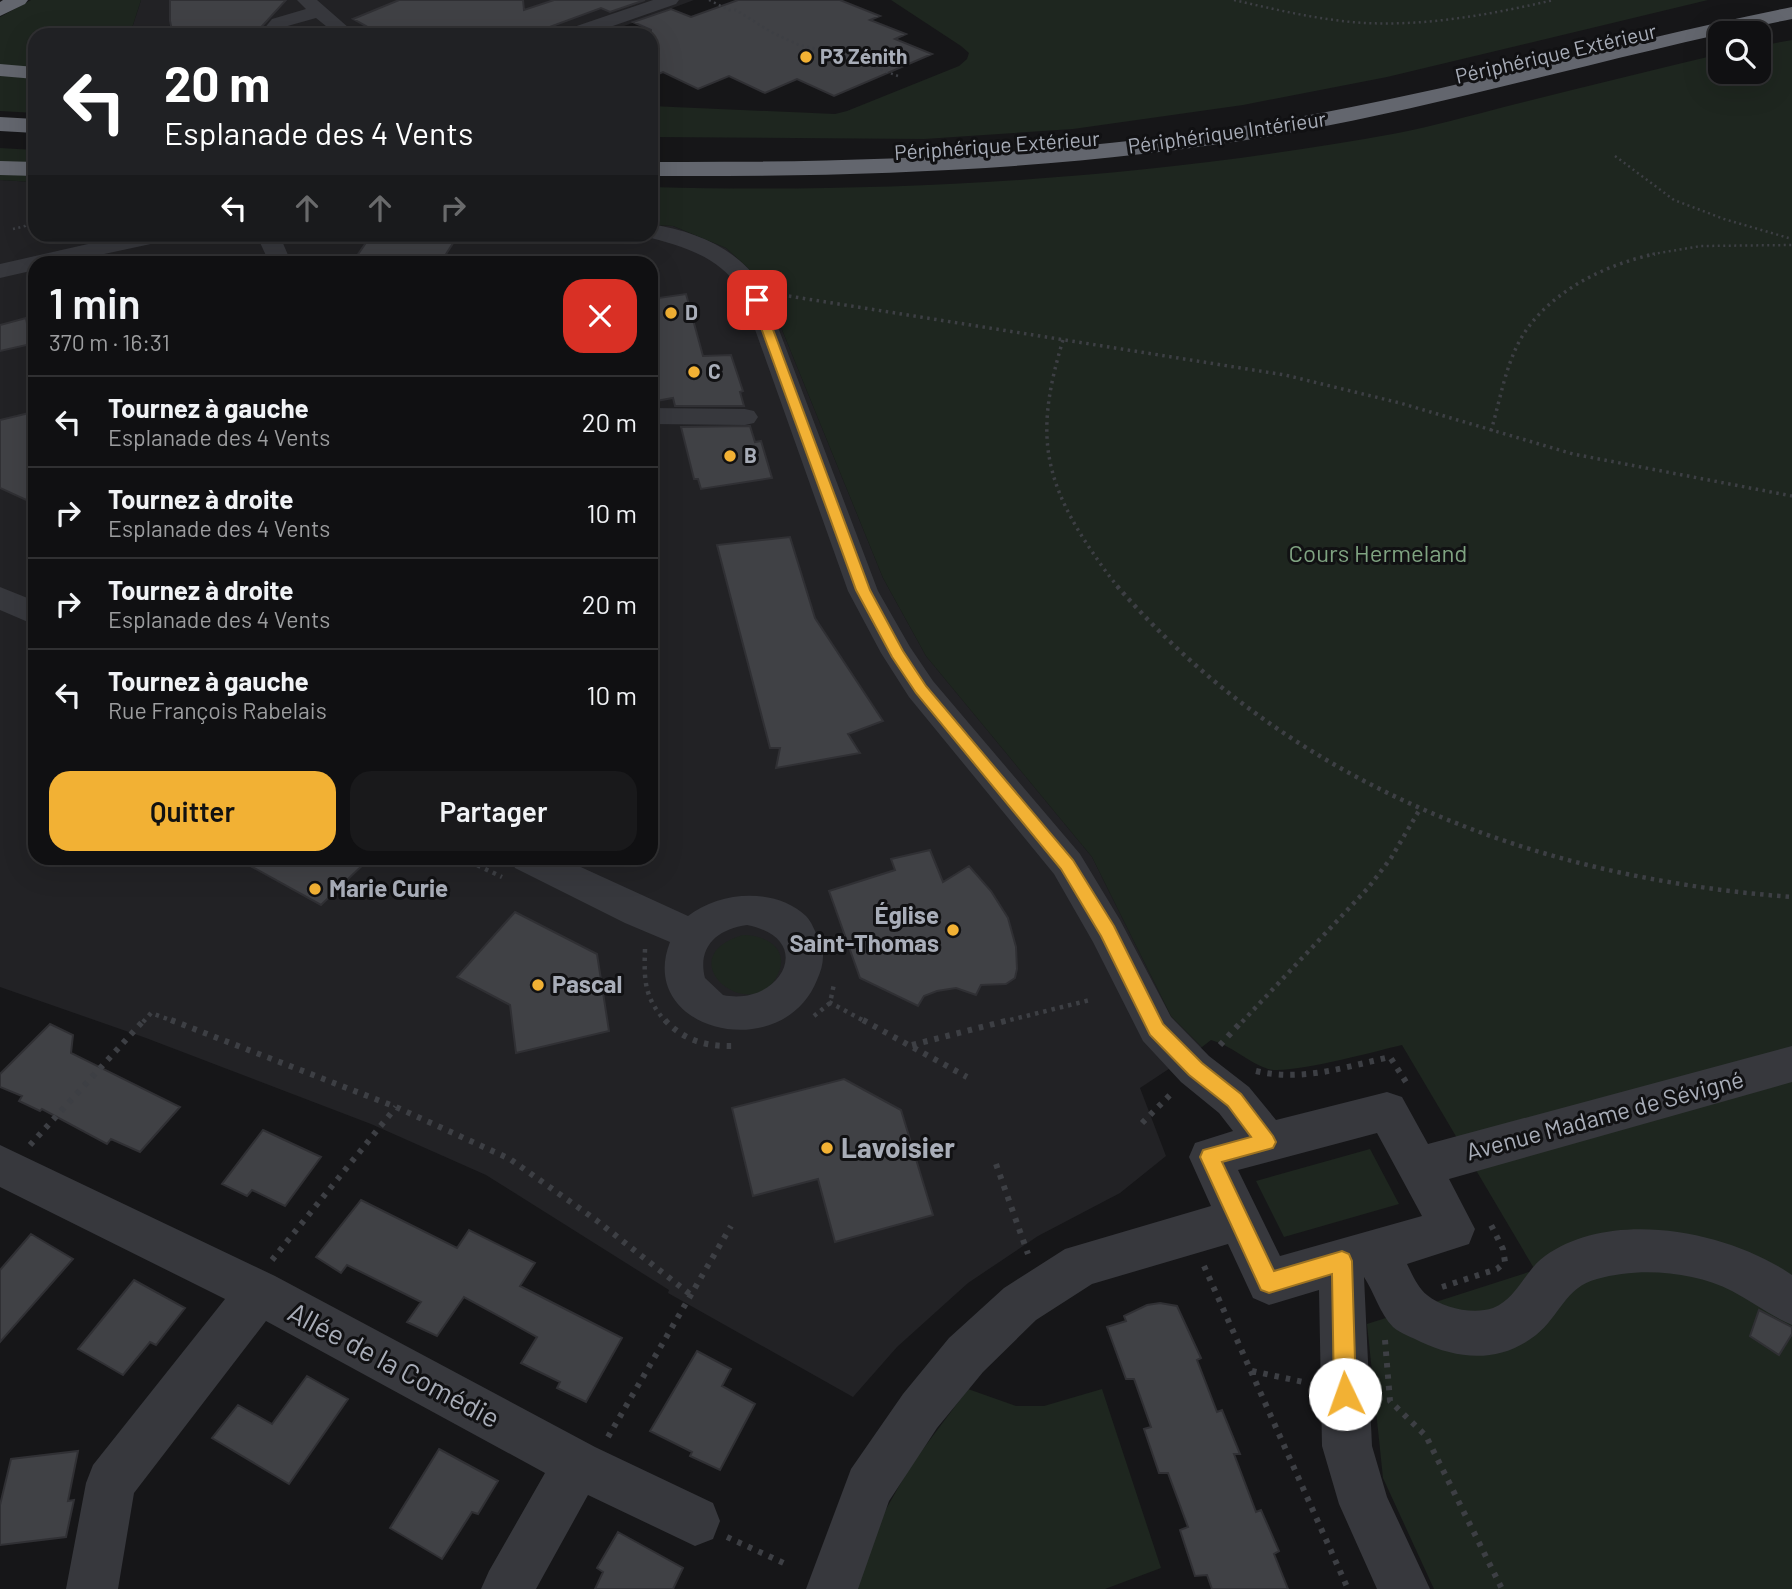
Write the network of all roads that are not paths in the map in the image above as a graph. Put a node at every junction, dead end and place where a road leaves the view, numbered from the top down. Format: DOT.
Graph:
graph roads {
  1 [pos="18,0"];
  2 [pos="670,0"];
  3 [pos="1792,1"];
  4 [pos="310,3"];
  5 [pos="0,10"];
  6 [pos="1792,13"];
  7 [pos="274,28"];
  8 [pos="340,28"];
  9 [pos="589,28"];
  10 [pos="0,70"];
  11 [pos="28,73"];
  12 [pos="28,82"];
  13 [pos="0,83"];
  14 [pos="0,124"];
  15 [pos="28,125"];
  16 [pos="0,136"];
  17 [pos="28,138"];
  18 [pos="658,156"];
  19 [pos="0,168"];
  20 [pos="28,169"];
  21 [pos="658,169"];
  22 [pos="658,233"];
  23 [pos="130,242"];
  24 [pos="67,256"];
  25 [pos="28,265"];
  26 [pos="0,271"];
  27 [pos="658,416"];
  28 [pos="745,416"];
  29 [pos="0,597"];
  30 [pos="28,611"];
  31 [pos="542,865"];
  32 [pos="693,935"];
  33 [pos="1792,1064"];
  34 [pos="1267,1142"];
  35 [pos="4,1167"];
  36 [pos="1418,1167"];
  37 [pos="1239,1219"];
  38 [pos="1359,1256"];
  39 [pos="254,1290"];
  40 [pos="1790,1300"];
  41 [pos="584,1466"];
  42 [pos="695,1521"];
  43 [pos="92,1589"];
  44 [pos="507,1589"];
  45 [pos="832,1589"];
  46 [pos="1404,1589"];
  1 -- 5 [label="highway"];
  2 -- 9 [label="street"];
  3 -- 18 [label="highway, Périphérique Extérieur"];
  4 -- 7 [label="street"];
  4 -- 8 [label="street"];
  6 -- 21 [label="highway, Périphérique Intérieur"];
  10 -- 11 [label="highway"];
  12 -- 13 [label="highway"];
  14 -- 15 [label="highway"];
  16 -- 17 [label="highway"];
  19 -- 20 [label="highway"];
  22 -- 34 [label="street"];
  23 -- 24 [label="street"];
  25 -- 26 [label="street"];
  27 -- 28 [label="street"];
  29 -- 30 [label="street"];
  31 -- 32 [label="street"];
  32 -- 32 [label="street"];
  33 -- 36 [label="street, Avenue Madame de Sévigné"];
  34 -- 36 [label="street"];
  34 -- 37 [label="street"];
  35 -- 39 [label="street, Allée de la Comédie"];
  36 -- 38 [label="street"];
  37 -- 38 [label="street"];
  37 -- 45 [label="street"];
  38 -- 40 [label="street"];
  38 -- 46 [label="street"];
  39 -- 41 [label="street, Allée de la Comédie"];
  39 -- 43 [label="street"];
  41 -- 42 [label="street, Allée de la Comédie"];
  41 -- 44 [label="street"];
}
